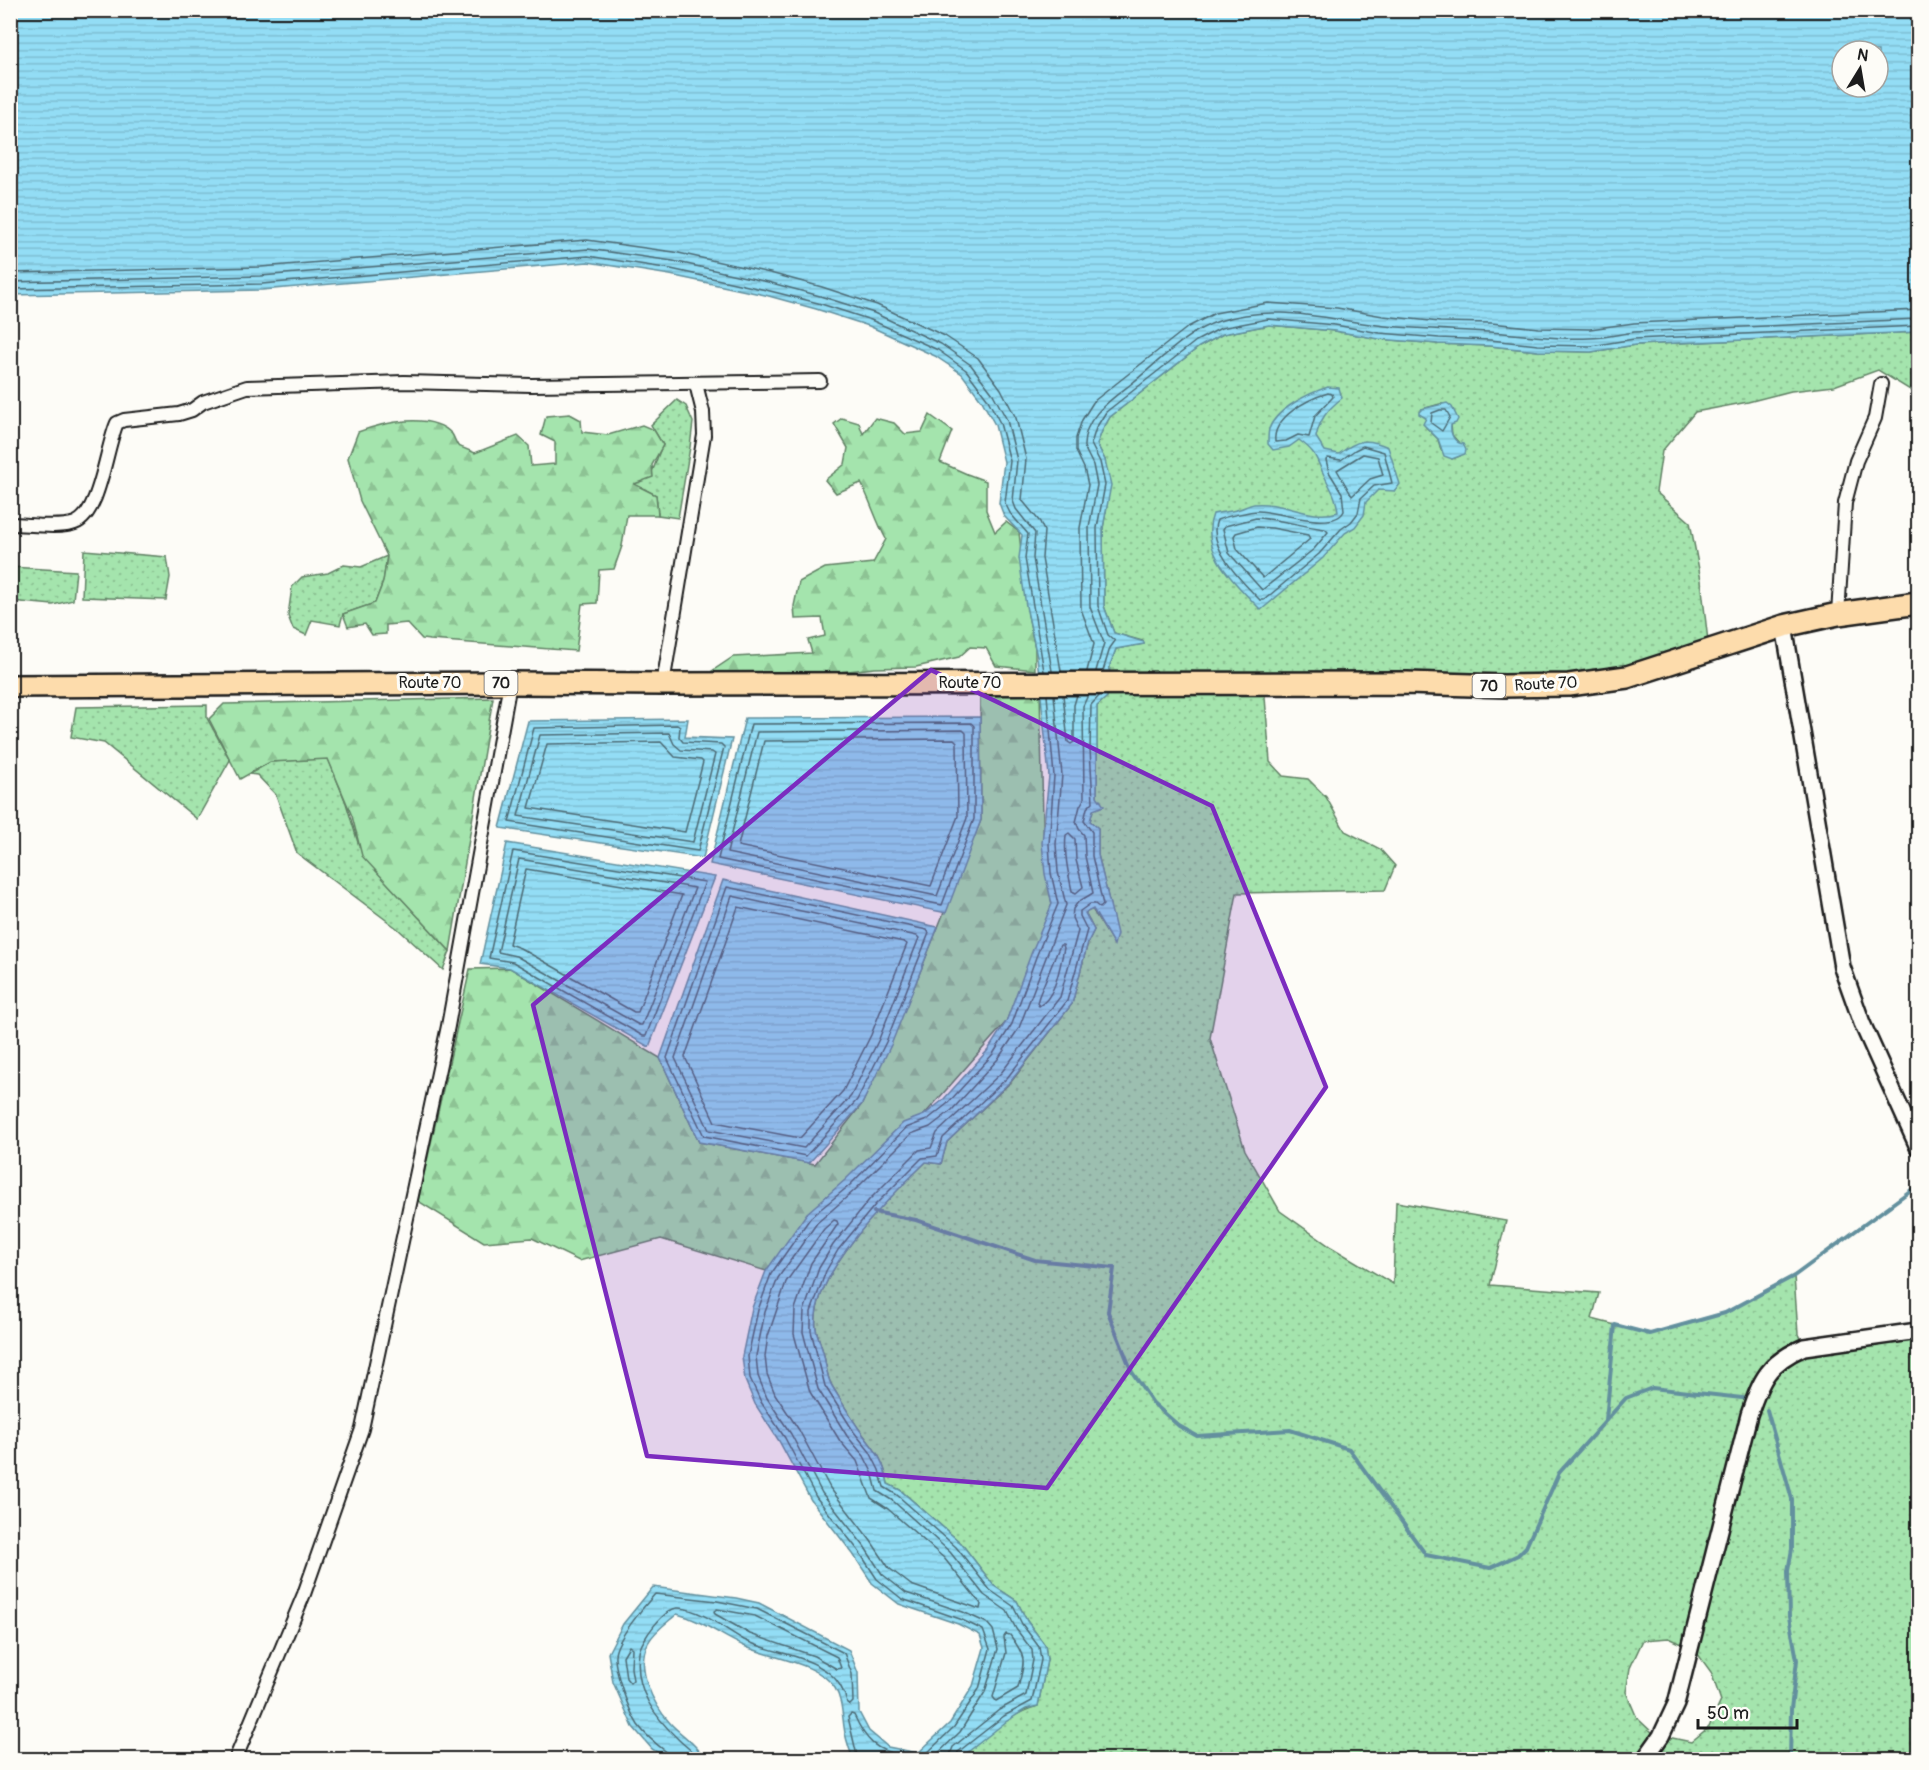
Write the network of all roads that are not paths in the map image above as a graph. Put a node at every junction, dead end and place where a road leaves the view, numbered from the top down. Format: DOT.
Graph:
graph roads {
  1 [pos="820,381"];
  2 [pos="696,384"];
  3 [pos="1881,384"];
  4 [pos="10,524"];
  5 [pos="1918,603"];
  6 [pos="1838,614"];
  7 [pos="1784,626"];
  8 [pos="510,683"];
  9 [pos="663,684"];
  10 [pos="10,686"];
  11 [pos="1918,1147"];
  12 [pos="1918,1331"];
  13 [pos="235,1760"];
  14 [pos="1644,1760"];
  1 -- 2 [label="street"];
  2 -- 4 [label="street"];
  2 -- 9 [label="street"];
  3 -- 6 [label="street"];
  5 -- 6 [label="highway, Route 70 / 70"];
  6 -- 7 [label="highway, Route 70 / 70"];
  7 -- 9 [label="highway, Route 70 / 70"];
  7 -- 11 [label="street"];
  8 -- 9 [label="highway, Route 70 / 70"];
  8 -- 10 [label="highway, Route 70 / 70"];
  8 -- 13 [label="street"];
  12 -- 14 [label="street"];
}
